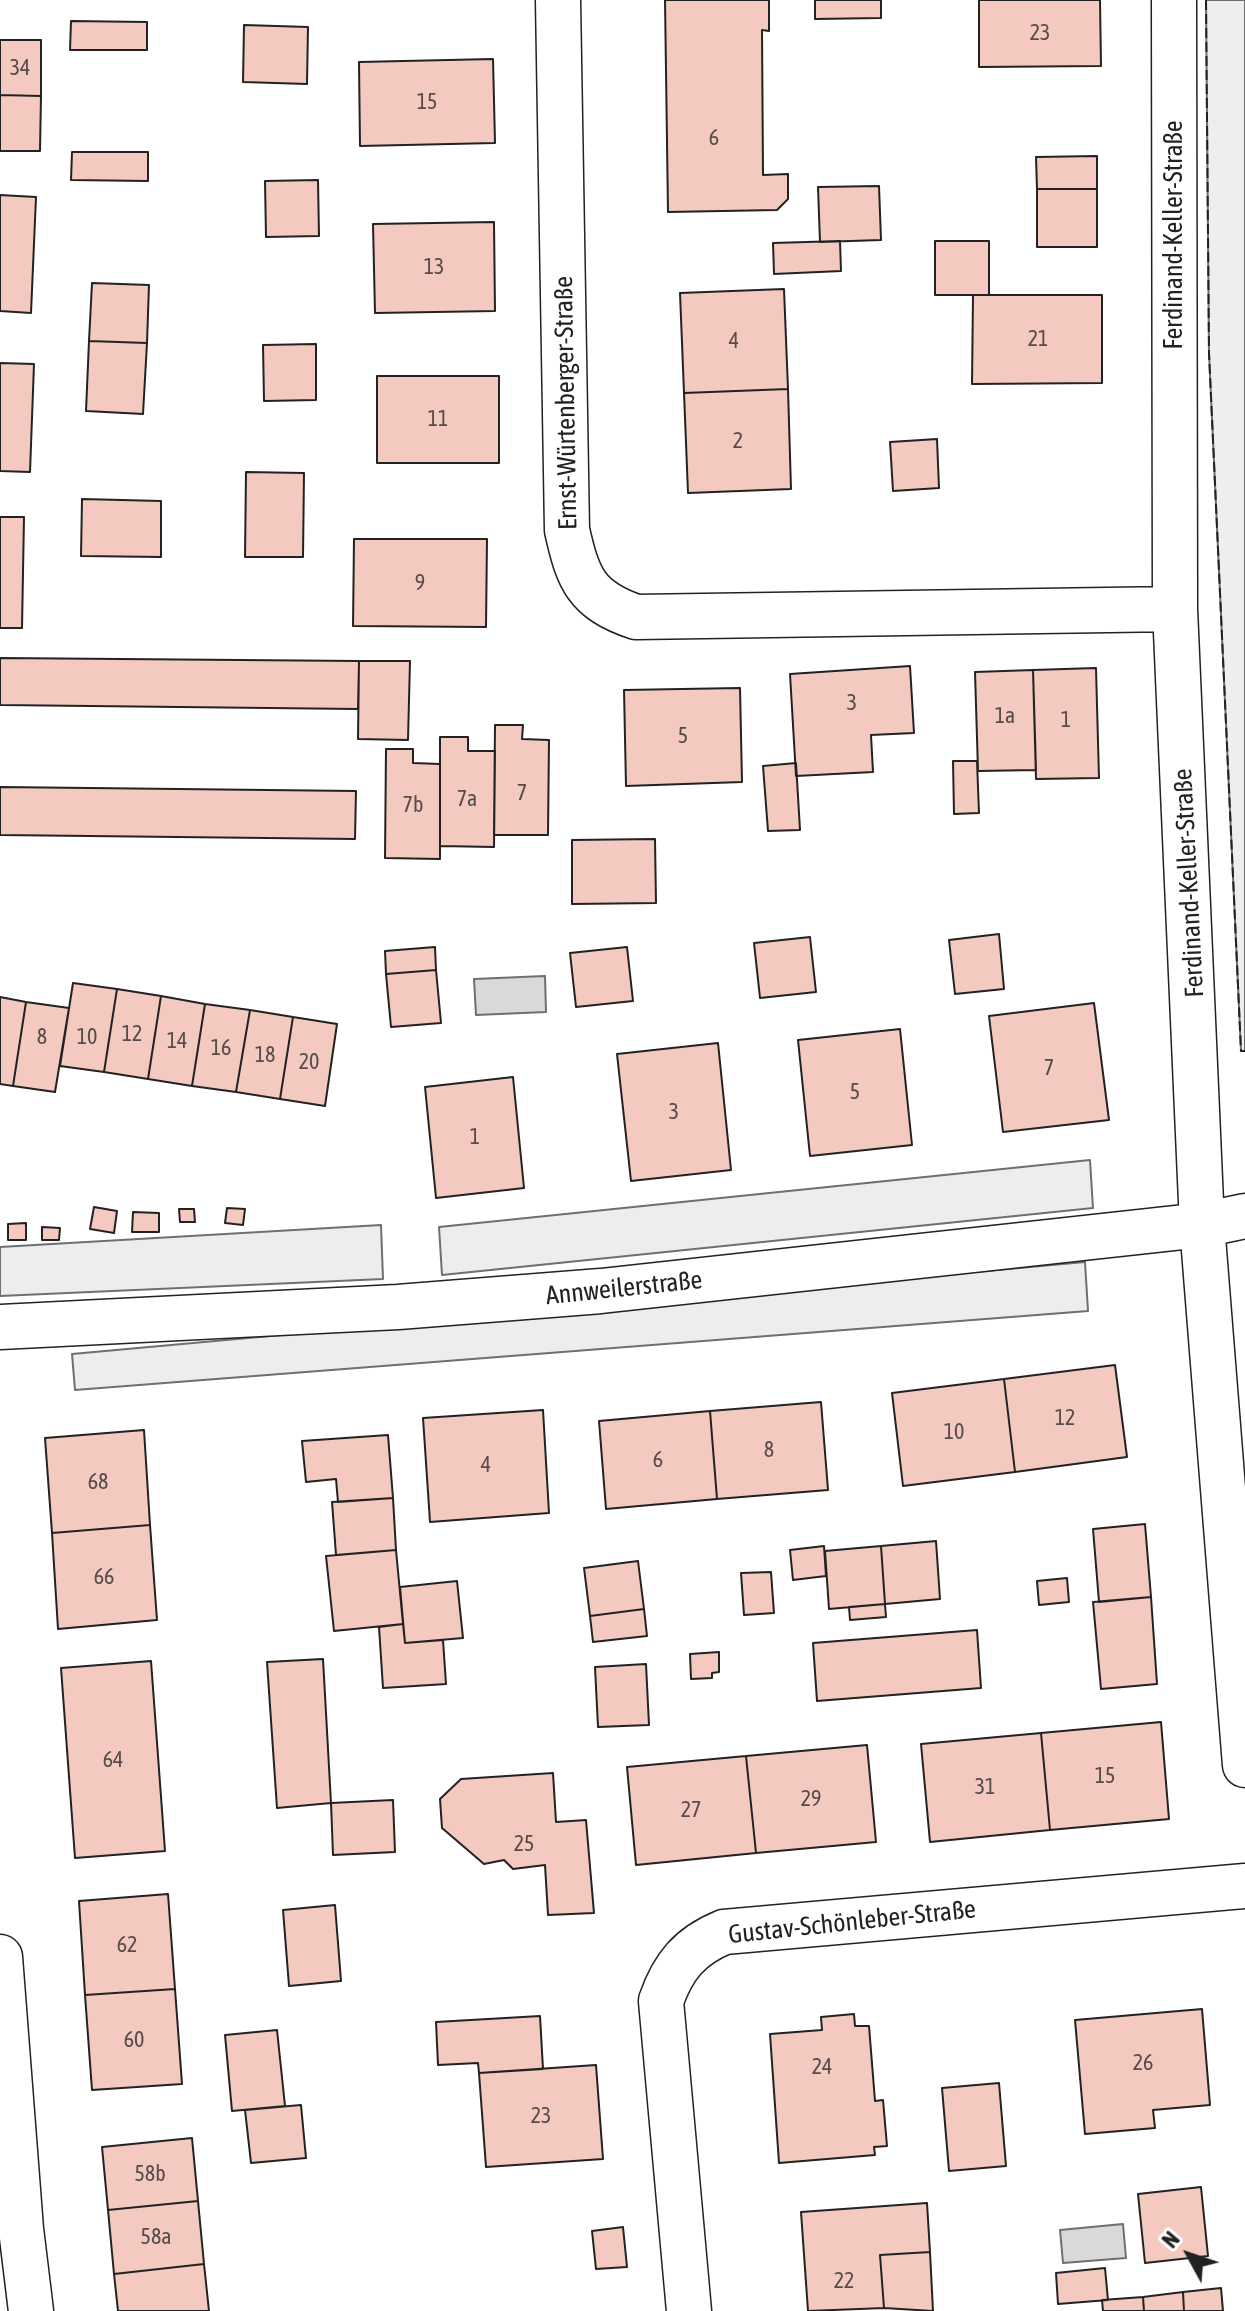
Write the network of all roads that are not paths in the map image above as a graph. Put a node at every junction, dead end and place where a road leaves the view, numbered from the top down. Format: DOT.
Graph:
graph roads {
  1 [pos="558,0"];
  2 [pos="1174,0"];
  3 [pos="1175,609"];
  4 [pos="1245,1216"];
  5 [pos="1202,1225"];
  6 [pos="0,1327"];
  7 [pos="1245,1765"];
  8 [pos="1245,1886"];
  9 [pos="0,1957"];
  10 [pos="31,2311"];
  11 [pos="689,2311"];
  1 -- 3 [label="street, Ernst-Würtenberger-Straße"];
  2 -- 3 [label="street, Ferdinand-Keller-Straße"];
  3 -- 5 [label="street, Ferdinand-Keller-Straße"];
  4 -- 5 [label="street, Annweilerstraße"];
  5 -- 6 [label="street, Annweilerstraße"];
  5 -- 7 [label="street, Ferdinand-Keller-Straße"];
  8 -- 11 [label="street, Gustav-Schönleber-Straße"];
  9 -- 10 [label="street"];
}
